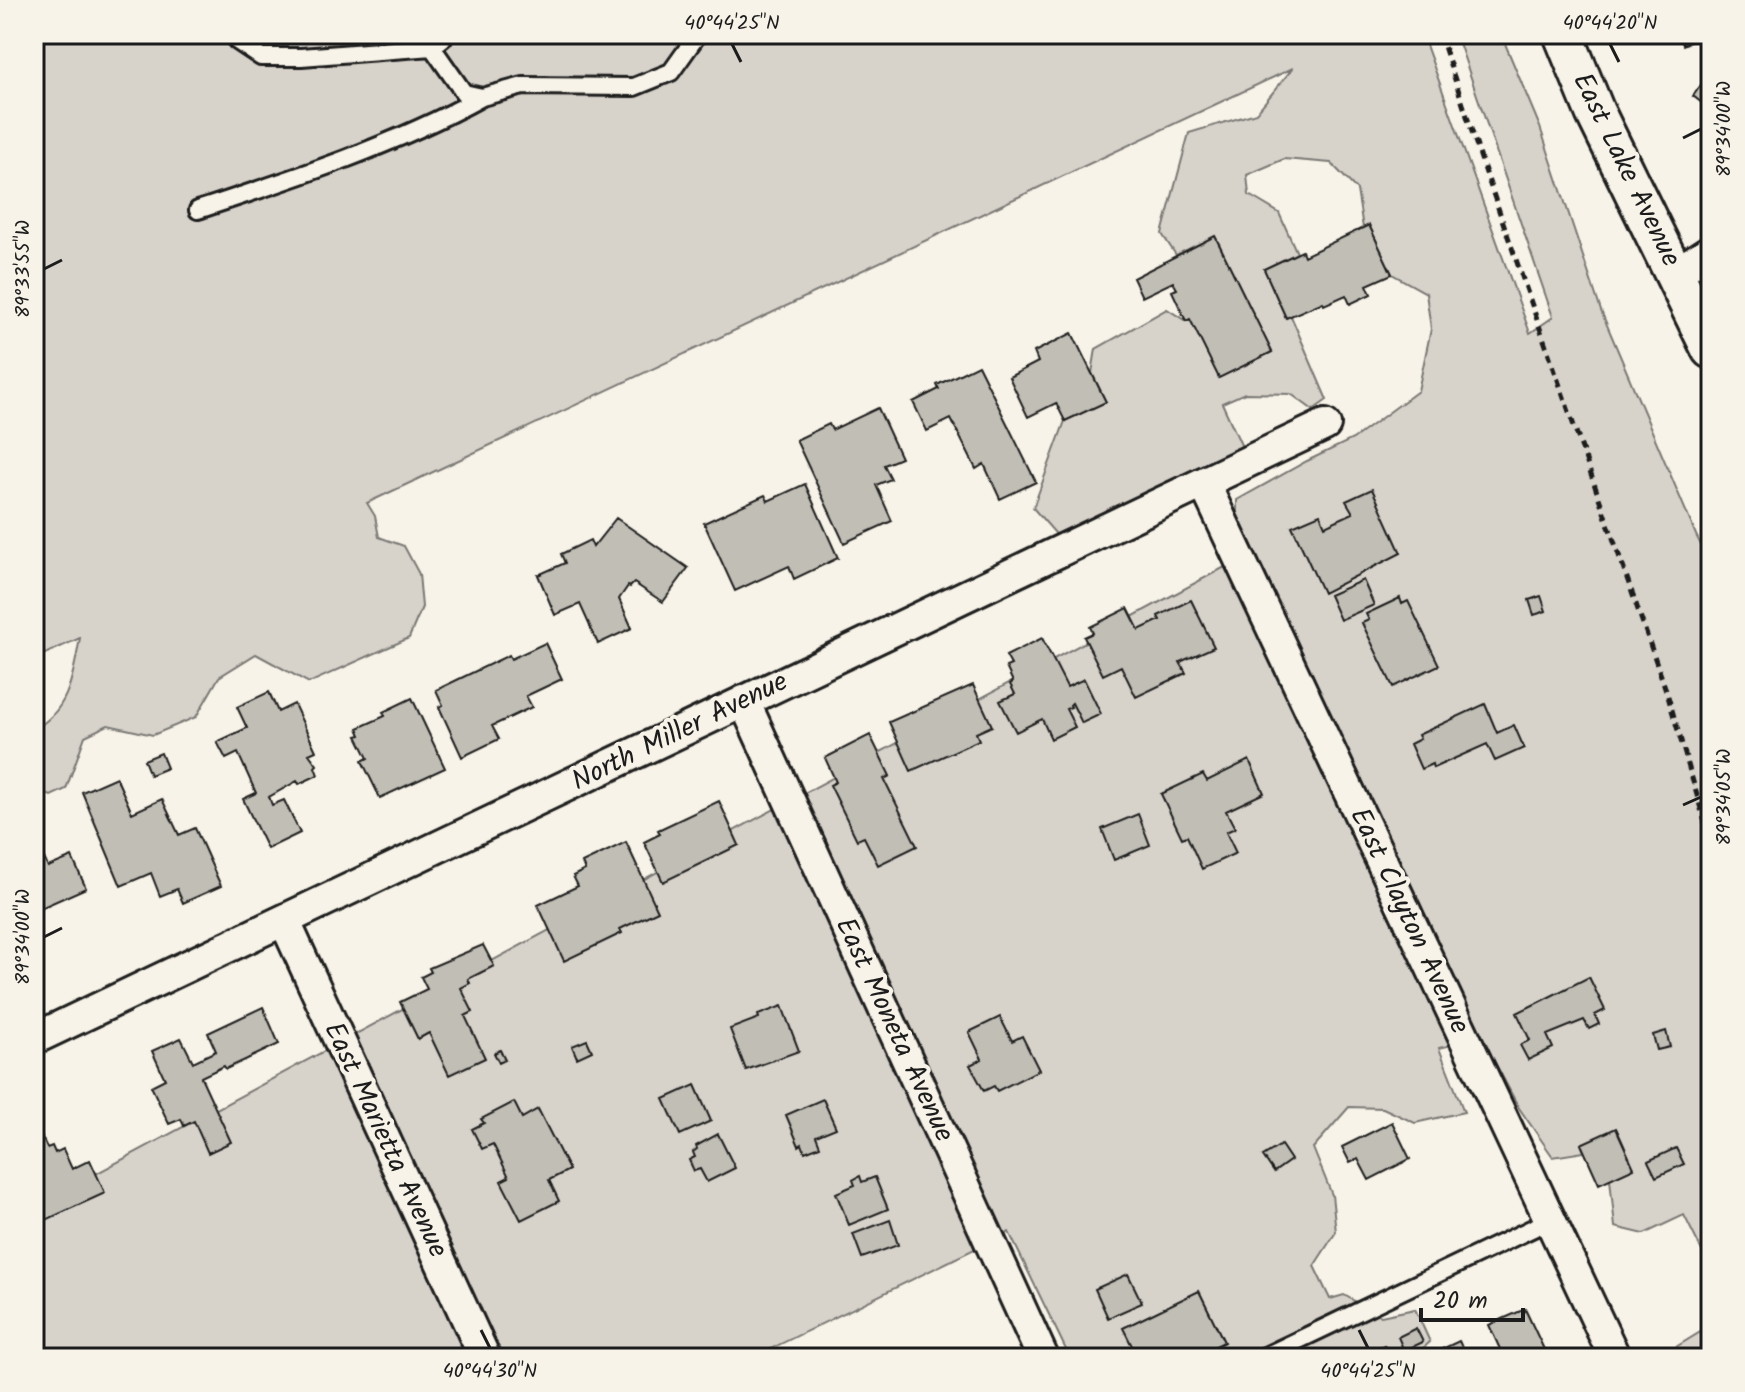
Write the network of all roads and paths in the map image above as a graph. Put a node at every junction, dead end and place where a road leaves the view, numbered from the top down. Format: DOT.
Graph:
graph roads {
  1 [pos="231,34"];
  2 [pos="698,34"];
  3 [pos="1440,34"];
  4 [pos="1563,34"];
  5 [pos="437,41"];
  6 [pos="482,97"];
  7 [pos="198,210"];
  8 [pos="1711,250"];
  9 [pos="1676,273"];
  10 [pos="1711,349"];
  11 [pos="1325,425"];
  12 [pos="1204,483"];
  13 [pos="744,701"];
  14 [pos="1711,843"];
  15 [pos="285,922"];
  16 [pos="34,1039"];
  17 [pos="1550,1220"];
  18 [pos="485,1358"];
  19 [pos="1043,1358"];
  20 [pos="1261,1358"];
  21 [pos="1615,1358"];
  1 -- 5 [label="lane"];
  2 -- 6 [label="lane"];
  3 -- 14 [label="path"];
  4 -- 9 [label="street, East Lake Avenue"];
  5 -- 6 [label="lane"];
  6 -- 7 [label="lane"];
  8 -- 9 [label="street"];
  9 -- 10 [label="street, East Lake Avenue"];
  11 -- 12 [label="street, North Miller Avenue"];
  12 -- 13 [label="street, North Miller Avenue"];
  12 -- 17 [label="street, East Clayton Avenue"];
  13 -- 15 [label="street, North Miller Avenue"];
  13 -- 19 [label="street, East Moneta Avenue"];
  15 -- 16 [label="street, North Miller Avenue"];
  15 -- 18 [label="street, East Marietta Avenue"];
  17 -- 20 [label="lane"];
  17 -- 21 [label="street, East Clayton Avenue"];
}
